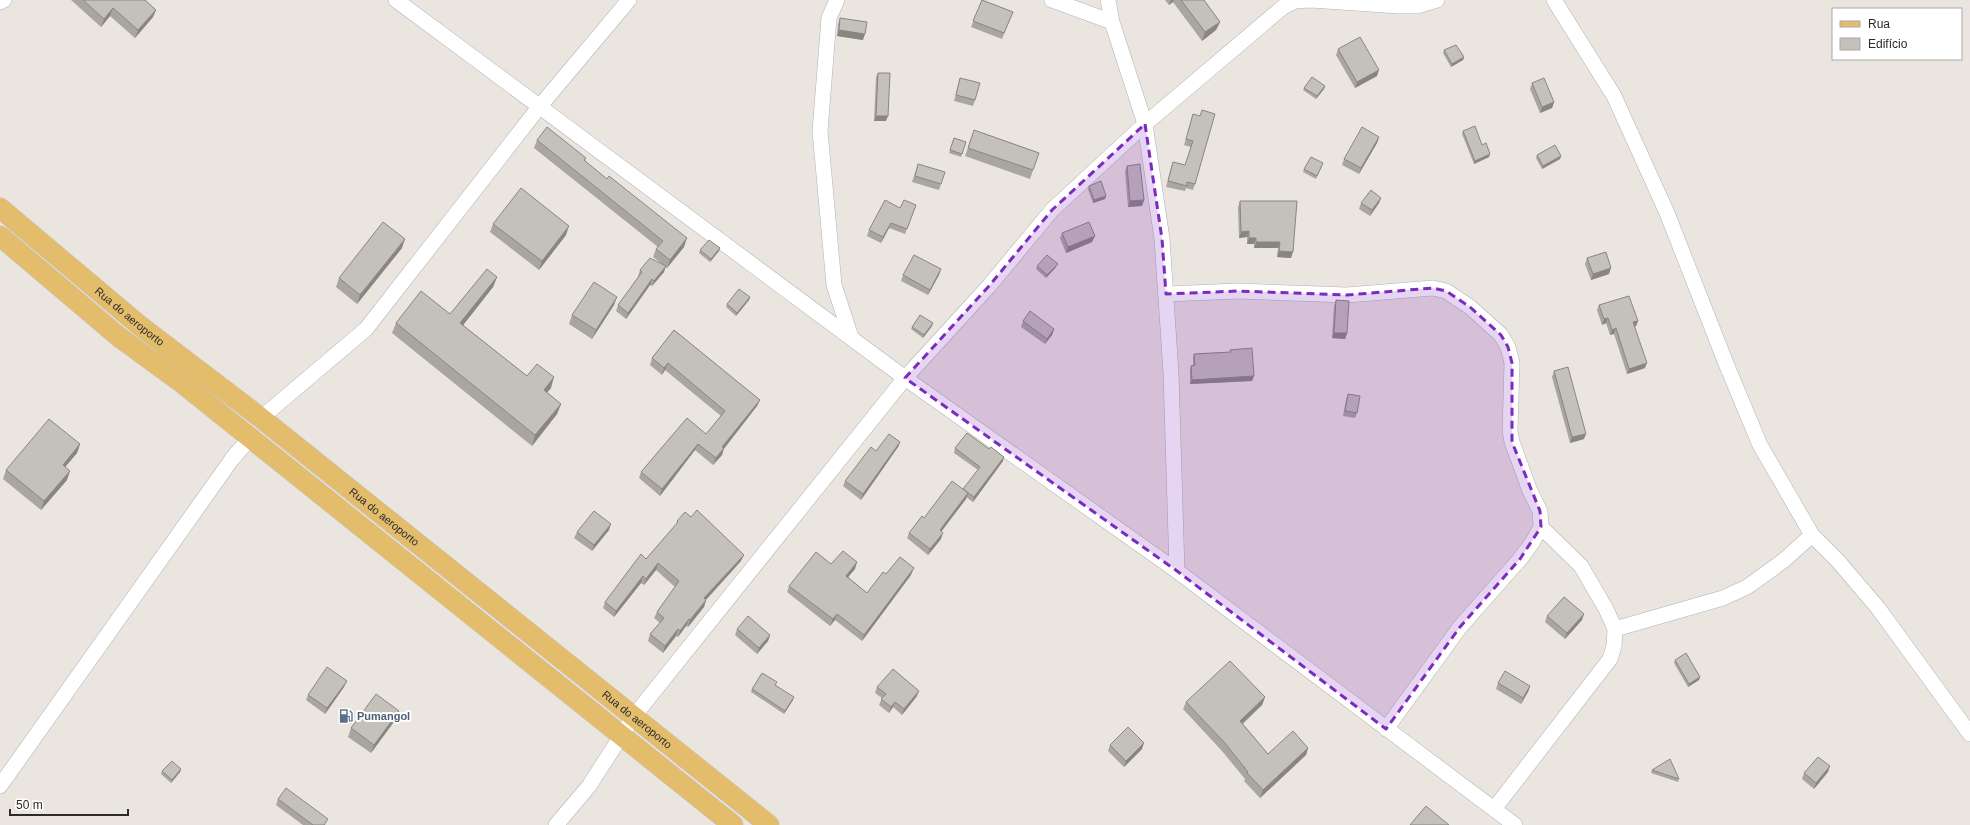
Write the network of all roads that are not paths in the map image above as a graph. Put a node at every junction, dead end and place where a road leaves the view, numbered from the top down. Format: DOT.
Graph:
graph roads {
  1 [pos="4,0"];
  2 [pos="396,0"];
  3 [pos="629,0"];
  4 [pos="826,0"];
  5 [pos="837,0"];
  6 [pos="1052,0"];
  7 [pos="1108,0"];
  8 [pos="1311,0"];
  9 [pos="1437,0"];
  10 [pos="1554,0"];
  11 [pos="0,2"];
  12 [pos="830,14"];
  13 [pos="1112,22"];
  14 [pos="540,106"];
  15 [pos="1145,124"];
  16 [pos="0,208"];
  17 [pos="0,236"];
  18 [pos="1166,294"];
  19 [pos="851,337"];
  20 [pos="905,378"];
  21 [pos="261,418"];
  22 [pos="250,438"];
  23 [pos="1541,526"];
  24 [pos="1812,535"];
  25 [pos="1177,571"];
  26 [pos="1615,629"];
  27 [pos="634,716"];
  28 [pos="1386,729"];
  29 [pos="1970,734"];
  30 [pos="622,736"];
  31 [pos="0,786"];
  32 [pos="1494,809"];
  33 [pos="556,825"];
  34 [pos="733,825"];
  35 [pos="769,825"];
  36 [pos="1515,825"];
  1 -- 11 [label="street"];
  2 -- 14 [label="street"];
  3 -- 14 [label="street"];
  4 -- 12 [label="street"];
  5 -- 12 [label="street"];
  6 -- 13 [label="street"];
  7 -- 13 [label="street"];
  8 -- 9 [label="street"];
  8 -- 15 [label="street"];
  10 -- 24 [label="street"];
  12 -- 19 [label="street"];
  13 -- 15 [label="street"];
  14 -- 19 [label="street"];
  14 -- 21 [label="street"];
  15 -- 18 [label="street"];
  15 -- 20 [label="street"];
  16 -- 21 [label="main road, Rua do aeroporto"];
  17 -- 22 [label="main road, Rua do aeroporto"];
  18 -- 23 [label="street"];
  18 -- 25 [label="street"];
  19 -- 20 [label="street"];
  20 -- 25 [label="street"];
  20 -- 27 [label="street"];
  21 -- 27 [label="main road, Rua do aeroporto"];
  22 -- 30 [label="main road, Rua do aeroporto"];
  22 -- 31 [label="street"];
  23 -- 26 [label="street"];
  23 -- 28 [label="street"];
  24 -- 26 [label="street"];
  24 -- 29 [label="street"];
  25 -- 28 [label="street"];
  26 -- 32 [label="street"];
  27 -- 30 [label="street"];
  27 -- 35 [label="main road, Rua do aeroporto"];
  28 -- 32 [label="street"];
  30 -- 33 [label="street"];
  30 -- 34 [label="main road, Rua do aeroporto"];
  32 -- 36 [label="street"];
}
